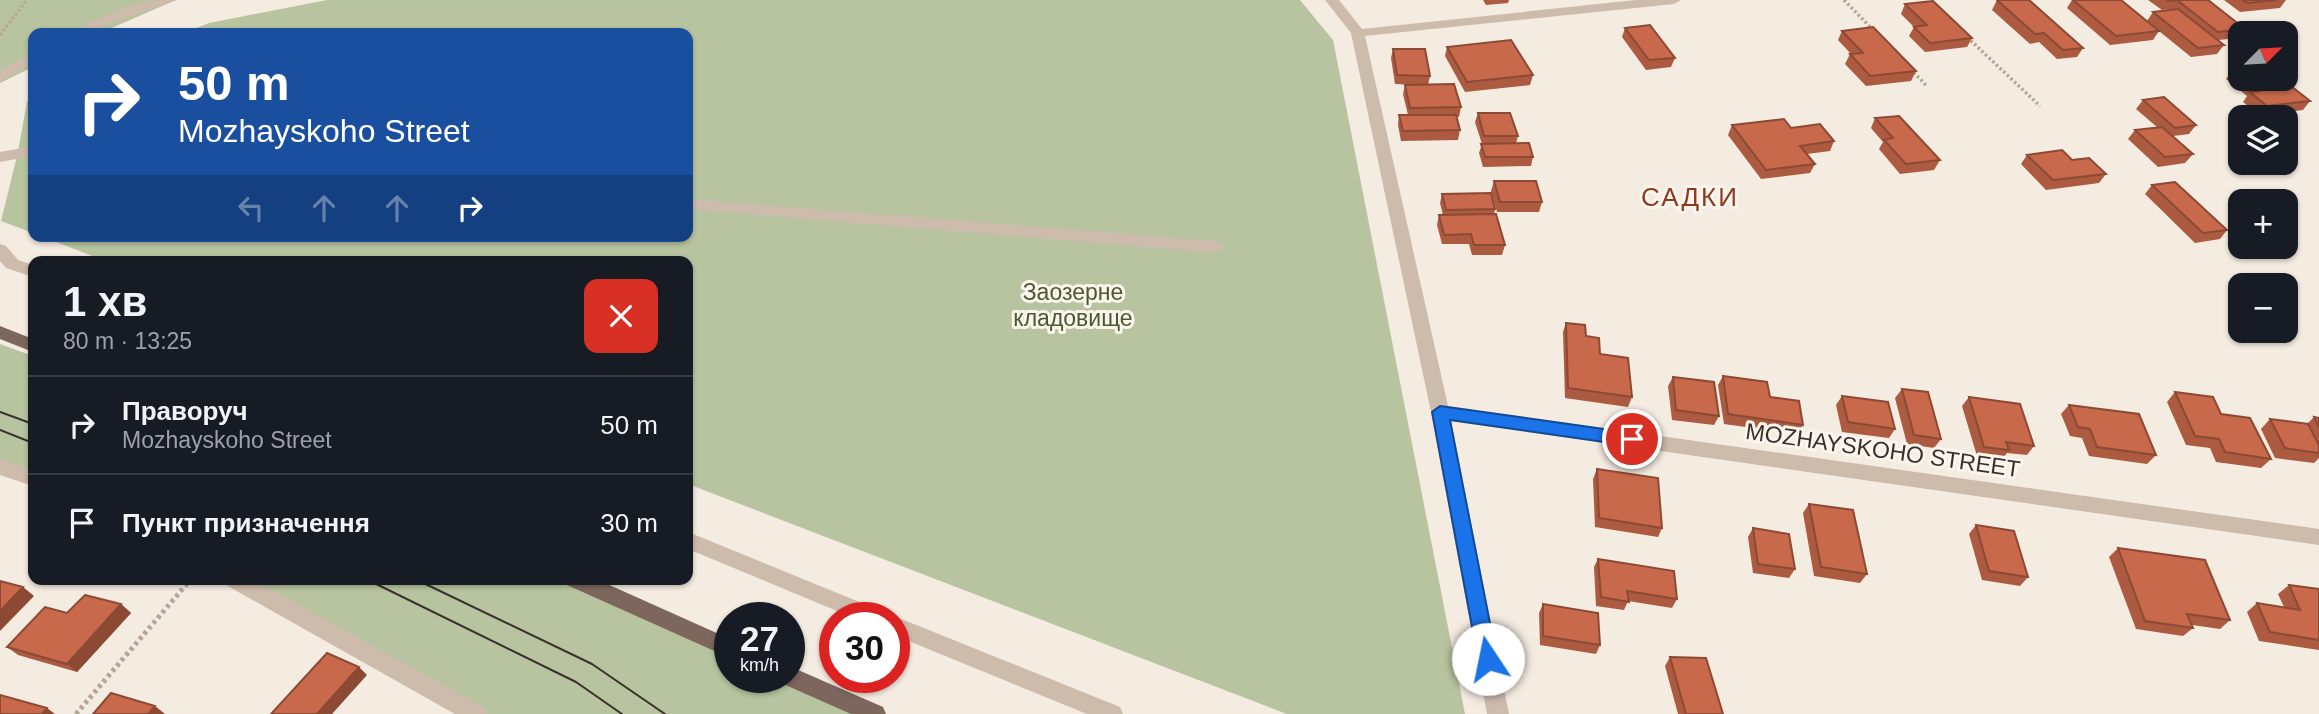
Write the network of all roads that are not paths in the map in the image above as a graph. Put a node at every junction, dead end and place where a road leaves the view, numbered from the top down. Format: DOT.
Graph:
graph roads {
  1 [pos="170,0"];
  2 [pos="1332,0"];
  3 [pos="1674,0"];
  4 [pos="86,28"];
  5 [pos="1358,33"];
  6 [pos="28,60"];
  7 [pos="0,77"];
  8 [pos="28,152"];
  9 [pos="0,157"];
  10 [pos="693,204"];
  11 [pos="1216,247"];
  12 [pos="0,250"];
  13 [pos="28,269"];
  14 [pos="0,332"];
  15 [pos="28,344"];
  16 [pos="1440,412"];
  17 [pos="0,467"];
  18 [pos="28,476"];
  19 [pos="2319,537"];
  20 [pos="693,542"];
  21 [pos="244,585"];
  22 [pos="587,585"];
  23 [pos="838,602"];
  24 [pos="910,632"];
  25 [pos="714,642"];
  26 [pos="805,685"];
  27 [pos="851,709"];
  28 [pos="476,714"];
  29 [pos="875,714"];
  30 [pos="1112,714"];
  31 [pos="1498,714"];
  1 -- 4 [label="street"];
  2 -- 5 [label="street"];
  3 -- 5 [label="street"];
  5 -- 16 [label="street"];
  6 -- 7 [label="street"];
  8 -- 9 [label="street"];
  10 -- 11 [label="street"];
  12 -- 13 [label="street"];
  14 -- 15 [label="main road"];
  16 -- 19 [label="street, MOZHAYSKOHO STREET"];
  16 -- 31 [label="street"];
  17 -- 18 [label="street"];
  20 -- 23 [label="street"];
  21 -- 28 [label="street"];
  22 -- 25 [label="main road"];
  24 -- 30 [label="street"];
  26 -- 27 [label="main road"];
  27 -- 29 [label="main road"];
}
